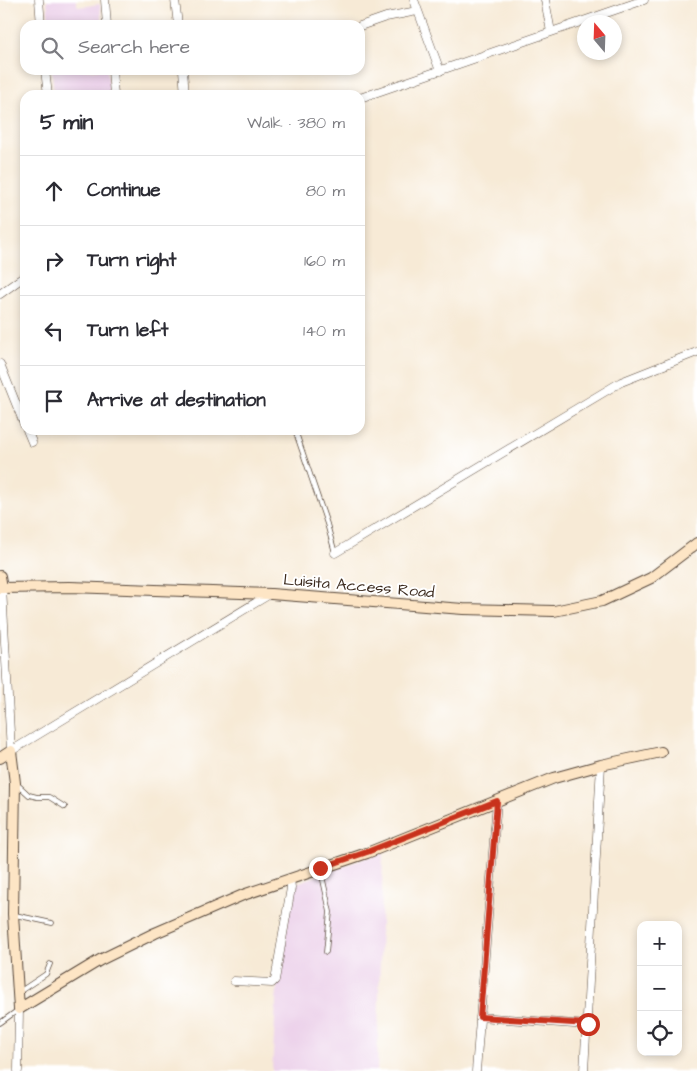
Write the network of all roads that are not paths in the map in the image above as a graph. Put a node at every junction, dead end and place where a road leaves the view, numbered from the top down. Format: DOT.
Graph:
graph roads {
  1 [pos="39,0"];
  2 [pos="105,0"];
  3 [pos="175,0"];
  4 [pos="414,0"];
  5 [pos="545,0"];
  6 [pos="644,0"];
  7 [pos="417,11"];
  8 [pos="41,20"];
  9 [pos="107,20"];
  10 [pos="177,20"];
  11 [pos="365,24"];
  12 [pos="551,32"];
  13 [pos="440,71"];
  14 [pos="46,75"];
  15 [pos="112,75"];
  16 [pos="184,75"];
  17 [pos="47,90"];
  18 [pos="114,90"];
  19 [pos="185,90"];
  20 [pos="365,96"];
  21 [pos="20,280"];
  22 [pos="0,294"];
  23 [pos="697,352"];
  24 [pos="0,364"];
  25 [pos="20,414"];
  26 [pos="29,435"];
  27 [pos="298,435"];
  28 [pos="32,442"];
  29 [pos="697,543"];
  30 [pos="335,553"];
  31 [pos="0,576"];
  32 [pos="1,588"];
  33 [pos="271,594"];
  34 [pos="11,751"];
  35 [pos="661,752"];
  36 [pos="0,758"];
  37 [pos="601,765"];
  38 [pos="15,783"];
  39 [pos="497,801"];
  40 [pos="65,807"];
  41 [pos="320,868"];
  42 [pos="290,878"];
  43 [pos="13,914"];
  44 [pos="52,923"];
  45 [pos="326,952"];
  46 [pos="50,964"];
  47 [pos="234,981"];
  48 [pos="19,992"];
  49 [pos="19,1009"];
  50 [pos="480,1017"];
  51 [pos="0,1023"];
  52 [pos="588,1024"];
  53 [pos="18,1071"];
  54 [pos="476,1071"];
  55 [pos="584,1071"];
  1 -- 8 [label="street"];
  2 -- 9 [label="street"];
  3 -- 10 [label="street"];
  4 -- 7 [label="street"];
  5 -- 12 [label="street"];
  6 -- 12 [label="street"];
  7 -- 11 [label="street"];
  7 -- 13 [label="street"];
  12 -- 13 [label="street"];
  13 -- 20 [label="street"];
  14 -- 17 [label="street"];
  15 -- 18 [label="street"];
  16 -- 19 [label="street"];
  21 -- 22 [label="street"];
  23 -- 30 [label="street"];
  24 -- 25 [label="street"];
  26 -- 28 [label="street"];
  27 -- 30 [label="lane"];
  29 -- 33 [label="street, Luisita Access Road"];
  31 -- 32 [label="street"];
  32 -- 33 [label="street, Luisita Access Road"];
  32 -- 34 [label="street"];
  33 -- 34 [label="street"];
  34 -- 36 [label="street"];
  34 -- 38 [label="street"];
  35 -- 37 [label="street"];
  37 -- 39 [label="street"];
  37 -- 52 [label="street"];
  38 -- 40 [label="lane"];
  38 -- 43 [label="street"];
  39 -- 41 [label="street"];
  39 -- 50 [label="street"];
  41 -- 42 [label="street"];
  41 -- 45 [label="lane"];
  42 -- 47 [label="street"];
  42 -- 49 [label="street"];
  43 -- 44 [label="lane"];
  43 -- 48 [label="street"];
  46 -- 48 [label="lane"];
  48 -- 49 [label="street"];
  49 -- 51 [label="lane"];
  49 -- 53 [label="street"];
  50 -- 52 [label="street"];
  50 -- 54 [label="street"];
  52 -- 55 [label="street"];
}
